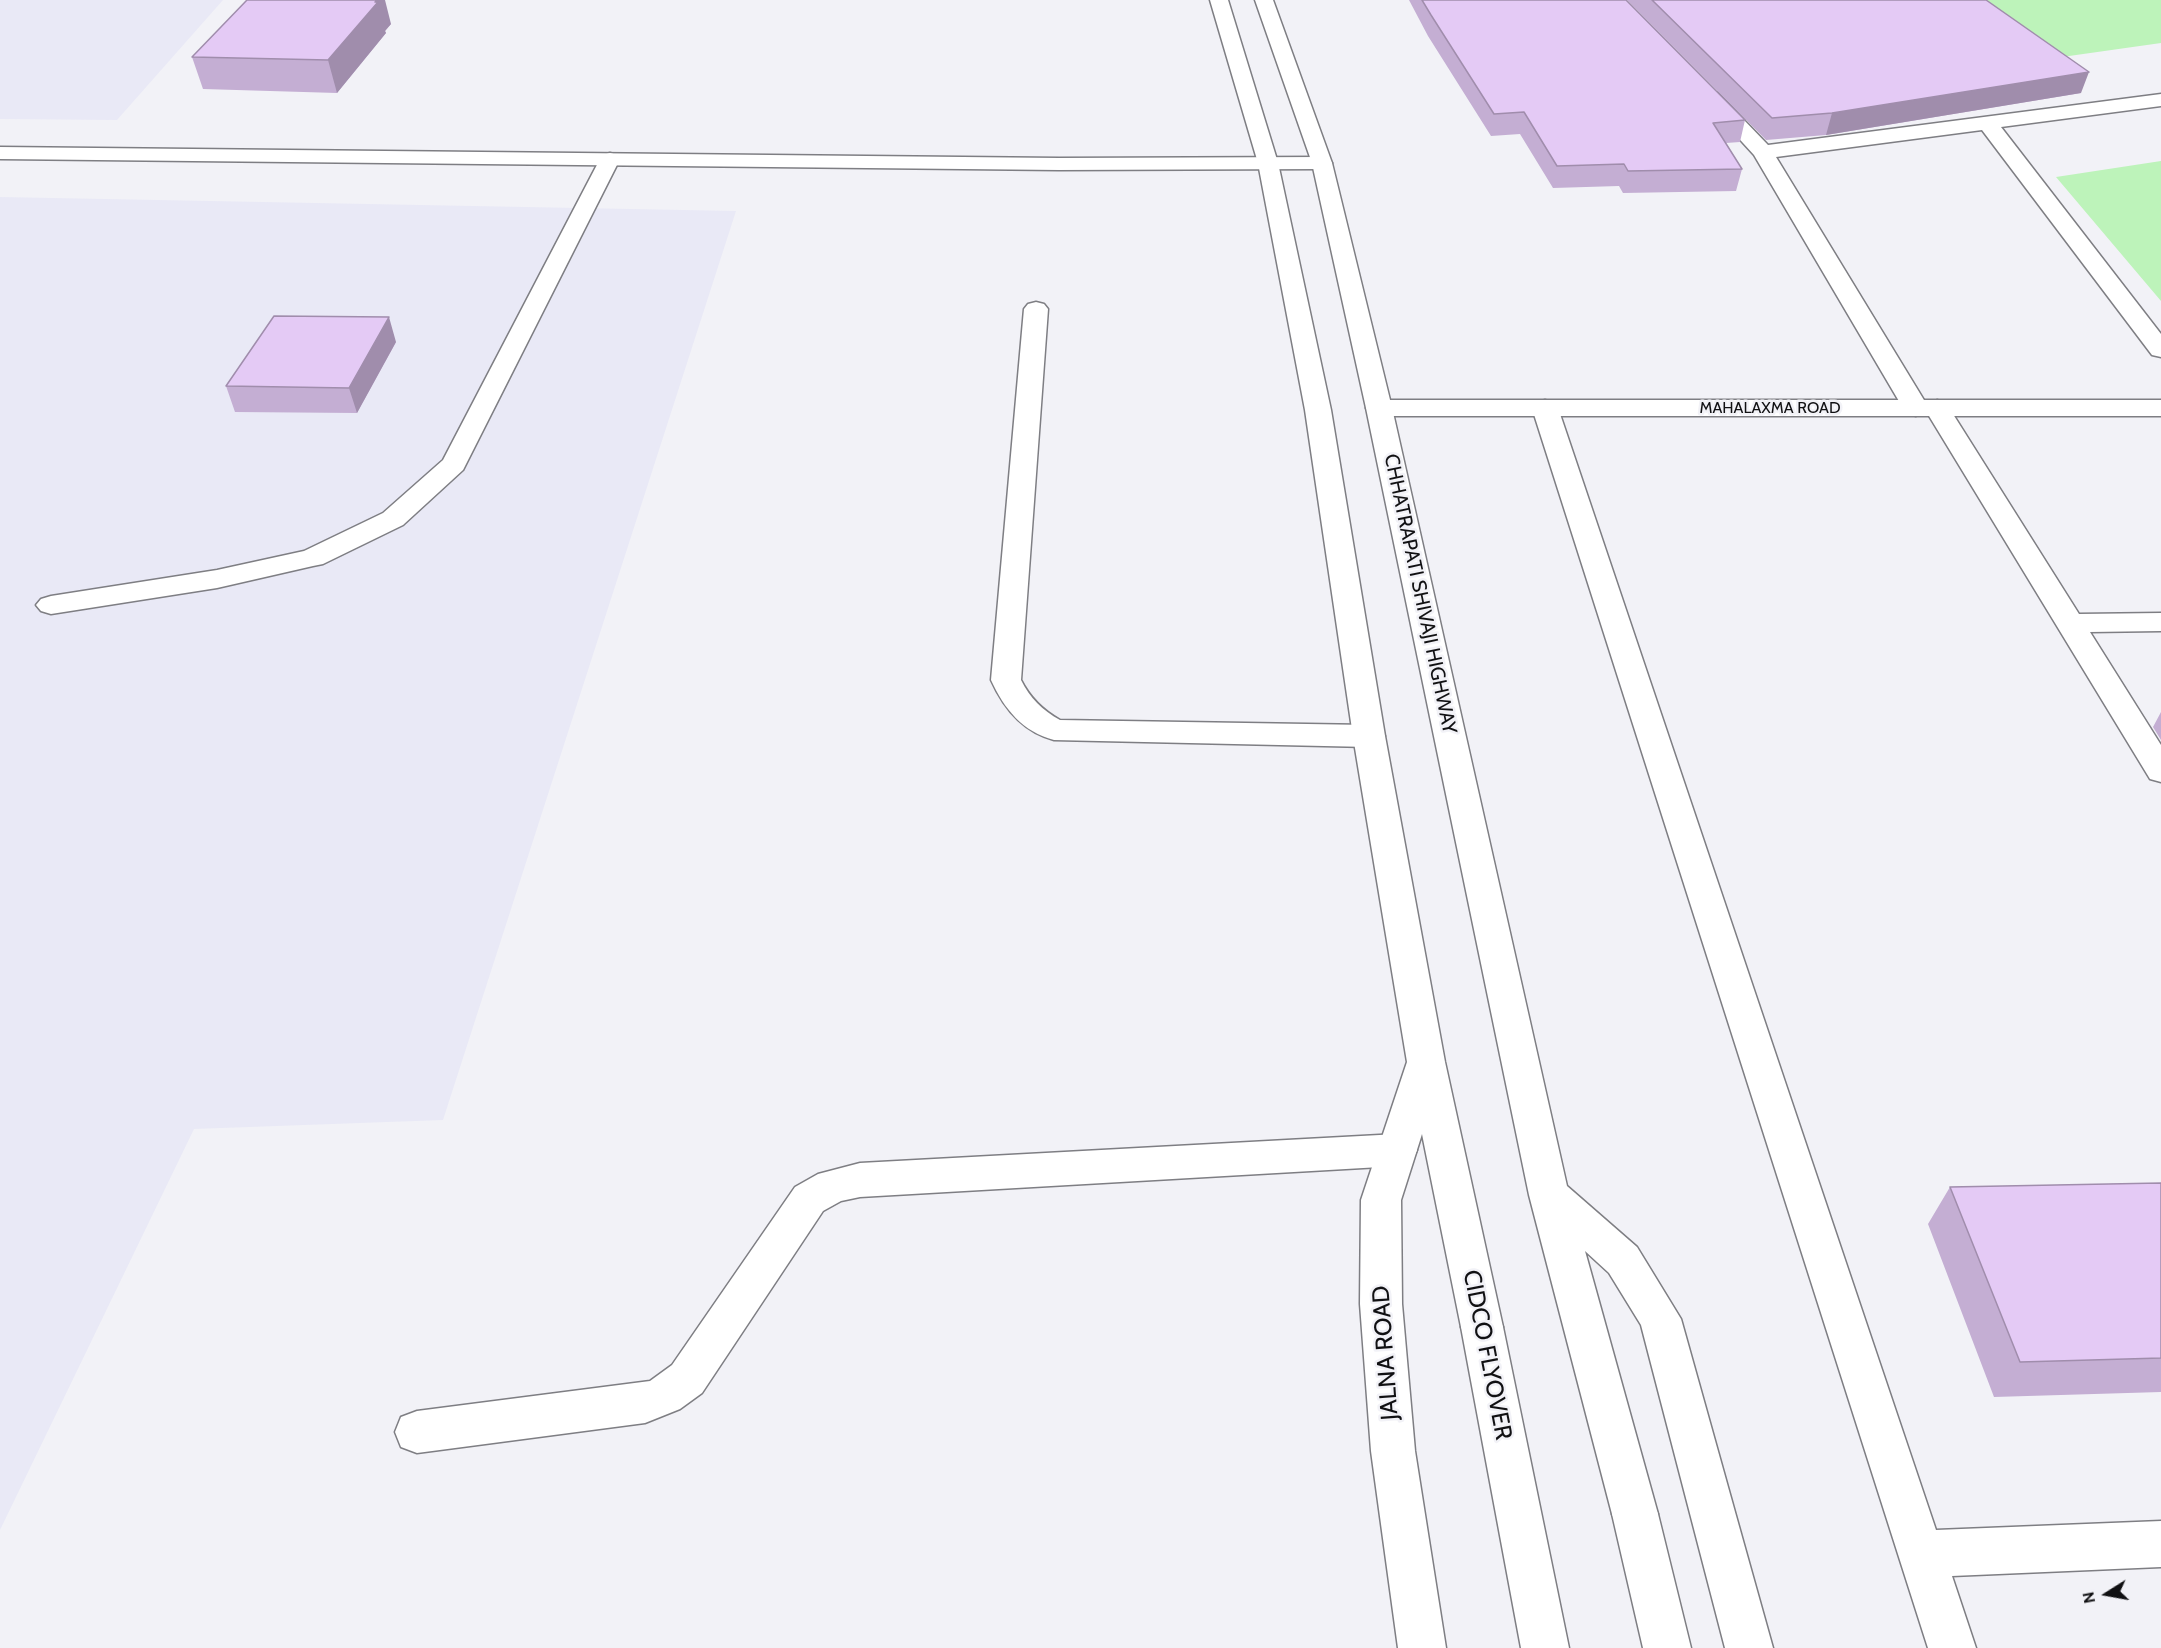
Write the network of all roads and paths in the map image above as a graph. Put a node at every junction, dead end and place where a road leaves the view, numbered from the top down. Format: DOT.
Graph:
graph roads {
  1 [pos="1219,0"];
  2 [pos="1264,0"];
  3 [pos="1696,82"];
  4 [pos="2161,100"];
  5 [pos="1987,123"];
  6 [pos="1763,152"];
  7 [pos="0,153"];
  8 [pos="610,159"];
  9 [pos="1268,163"];
  10 [pos="1322,163"];
  11 [pos="1036,309"];
  12 [pos="2161,350"];
  13 [pos="1379,408"];
  14 [pos="1545,408"];
  15 [pos="1927,408"];
  16 [pos="2161,408"];
  17 [pos="51,605"];
  18 [pos="2161,622"];
  19 [pos="2070,623"];
  20 [pos="1369,736"];
  21 [pos="2161,771"];
  22 [pos="1426,1062"];
  23 [pos="1398,1150"];
  24 [pos="1549,1195"];
  25 [pos="417,1432"];
  26 [pos="2161,1544"];
  27 [pos="1920,1554"];
  28 [pos="1422,1648"];
  29 [pos="1545,1648"];
  30 [pos="1667,1648"];
  31 [pos="1749,1648"];
  32 [pos="1952,1648"];
  1 -- 9 [label="main road"];
  2 -- 10 [label="main road, CHHATRAPATI SHIVAJI HIGHWAY"];
  3 -- 6 [label="main road"];
  4 -- 5 [label="main road"];
  5 -- 6 [label="main road"];
  5 -- 12 [label="main road"];
  6 -- 15 [label="main road"];
  7 -- 8 [label="main road"];
  8 -- 9 [label="main road"];
  8 -- 17 [label="main road"];
  9 -- 10 [label="main road"];
  9 -- 20 [label="main road"];
  10 -- 13 [label="main road, CHHATRAPATI SHIVAJI HIGHWAY"];
  11 -- 20 [label="main road"];
  13 -- 14 [label="main road, MAHALAXMA ROAD"];
  13 -- 24 [label="main road, CHHATRAPATI SHIVAJI HIGHWAY"];
  14 -- 15 [label="main road, MAHALAXMA ROAD"];
  14 -- 27 [label="main road"];
  15 -- 16 [label="main road, MAHALAXMA ROAD"];
  15 -- 19 [label="main road"];
  18 -- 19 [label="main road"];
  19 -- 21 [label="main road"];
  20 -- 22 [label="main road"];
  22 -- 23 [label="main road, JALNA ROAD"];
  22 -- 29 [label="main road, CIDCO FLYOVER"];
  23 -- 25 [label="main road"];
  23 -- 28 [label="main road, JALNA ROAD"];
  24 -- 30 [label="main road"];
  24 -- 31 [label="main road"];
  26 -- 27 [label="main road"];
  27 -- 32 [label="main road"];
}
